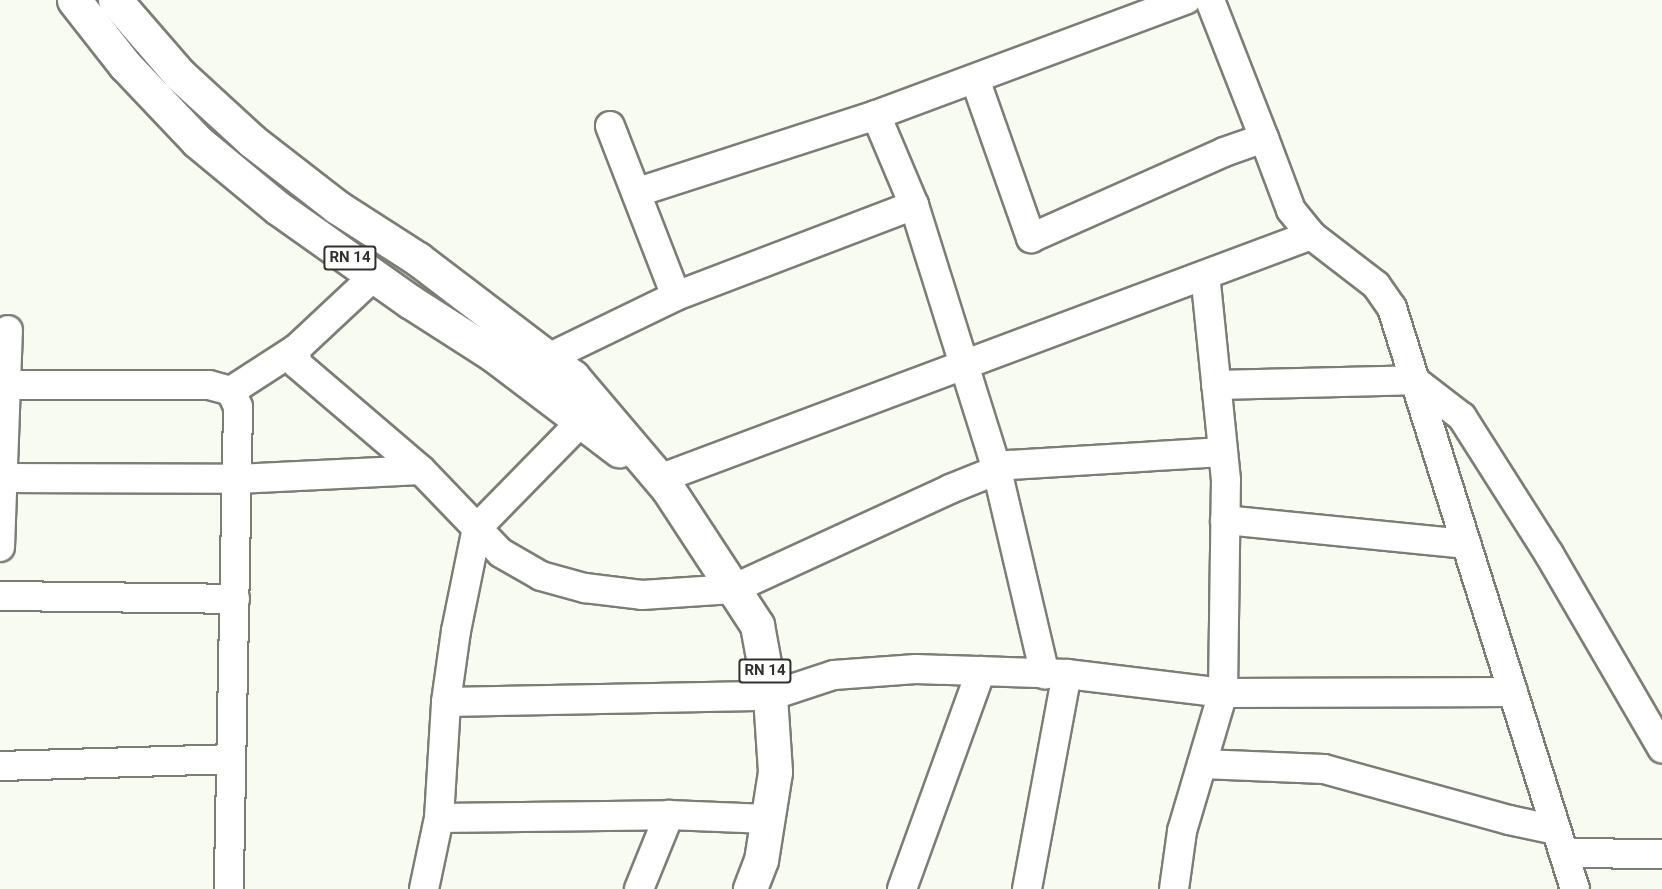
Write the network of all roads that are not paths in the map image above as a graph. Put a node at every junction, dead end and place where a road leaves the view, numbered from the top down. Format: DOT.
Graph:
graph roads {
  1 [pos="74,0"];
  2 [pos="115,0"];
  3 [pos="1186,0"];
  4 [pos="1210,0"];
  5 [pos="975,79"];
  6 [pos="876,115"];
  7 [pos="610,126"];
  8 [pos="1264,138"];
  9 [pos="638,192"];
  10 [pos="914,205"];
  11 [pos="1311,235"];
  12 [pos="1205,275"];
  13 [pos="374,276"];
  14 [pos="676,296"];
  15 [pos="8,330"];
  16 [pos="296,349"];
  17 [pos="548,358"];
  18 [pos="964,365"];
  19 [pos="1414,380"];
  20 [pos="4,385"];
  21 [pos="1216,386"];
  22 [pos="231,391"];
  23 [pos="580,423"];
  24 [pos="1223,452"];
  25 [pos="421,470"];
  26 [pos="997,470"];
  27 [pos="2,478"];
  28 [pos="237,479"];
  29 [pos="659,479"];
  30 [pos="1225,520"];
  31 [pos="477,528"];
  32 [pos="1466,544"];
  33 [pos="0,547"];
  34 [pos="733,589"];
  35 [pos="0,596"];
  36 [pos="235,599"];
  37 [pos="981,671"];
  38 [pos="1056,674"];
  39 [pos="1513,692"];
  40 [pos="1223,693"];
  41 [pos="770,696"];
  42 [pos="446,702"];
  43 [pos="1662,748"];
  44 [pos="230,759"];
  45 [pos="1202,764"];
  46 [pos="0,766"];
  47 [pos="669,815"];
  48 [pos="439,818"];
  49 [pos="768,819"];
  50 [pos="1560,842"];
  51 [pos="1662,854"];
  52 [pos="229,889"];
  53 [pos="424,889"];
  54 [pos="639,889"];
  55 [pos="750,889"];
  56 [pos="902,889"];
  57 [pos="1028,889"];
  58 [pos="1174,889"];
  59 [pos="1575,889"];
  1 -- 13 [label="main road, RN 14"];
  2 -- 17 [label="main road, RN 14"];
  3 -- 5 [label="street"];
  4 -- 8 [label="street"];
  5 -- 6 [label="street"];
  5 -- 8 [label="street"];
  6 -- 9 [label="street"];
  6 -- 10 [label="street"];
  7 -- 9 [label="street"];
  8 -- 11 [label="street"];
  9 -- 14 [label="street"];
  10 -- 14 [label="street"];
  10 -- 18 [label="street"];
  11 -- 12 [label="street"];
  11 -- 19 [label="street"];
  12 -- 18 [label="street"];
  12 -- 21 [label="street"];
  13 -- 16 [label="street"];
  13 -- 23 [label="main road, RN 14"];
  14 -- 17 [label="street"];
  15 -- 20 [label="street"];
  16 -- 22 [label="street"];
  16 -- 25 [label="street"];
  17 -- 29 [label="main road, RN 14"];
  18 -- 26 [label="street"];
  18 -- 29 [label="street"];
  19 -- 21 [label="street"];
  19 -- 32 [label="street"];
  19 -- 43 [label="street"];
  20 -- 22 [label="street"];
  20 -- 27 [label="street"];
  21 -- 24 [label="street"];
  22 -- 28 [label="street"];
  23 -- 29 [label="main road, RN 14"];
  23 -- 31 [label="street"];
  24 -- 26 [label="street"];
  24 -- 30 [label="street"];
  25 -- 28 [label="street"];
  25 -- 31 [label="street"];
  26 -- 34 [label="street"];
  26 -- 38 [label="street"];
  27 -- 28 [label="street"];
  27 -- 33 [label="street"];
  28 -- 36 [label="street"];
  29 -- 34 [label="main road, RN 14"];
  30 -- 32 [label="street"];
  30 -- 40 [label="street"];
  31 -- 34 [label="street"];
  31 -- 42 [label="street"];
  32 -- 39 [label="street"];
  34 -- 41 [label="main road, RN 14"];
  35 -- 36 [label="street"];
  36 -- 44 [label="street"];
  37 -- 38 [label="street"];
  37 -- 41 [label="street"];
  37 -- 56 [label="street"];
  38 -- 40 [label="street"];
  38 -- 57 [label="street"];
  39 -- 40 [label="street"];
  39 -- 50 [label="street"];
  40 -- 45 [label="street"];
  41 -- 42 [label="street"];
  41 -- 49 [label="main road, RN 14"];
  42 -- 48 [label="street"];
  44 -- 46 [label="street"];
  44 -- 52 [label="street"];
  45 -- 50 [label="street"];
  45 -- 58 [label="street"];
  47 -- 48 [label="street"];
  47 -- 49 [label="street"];
  47 -- 54 [label="street"];
  48 -- 53 [label="street"];
  49 -- 55 [label="main road, RN 14"];
  50 -- 51 [label="street"];
  50 -- 59 [label="street"];
}
